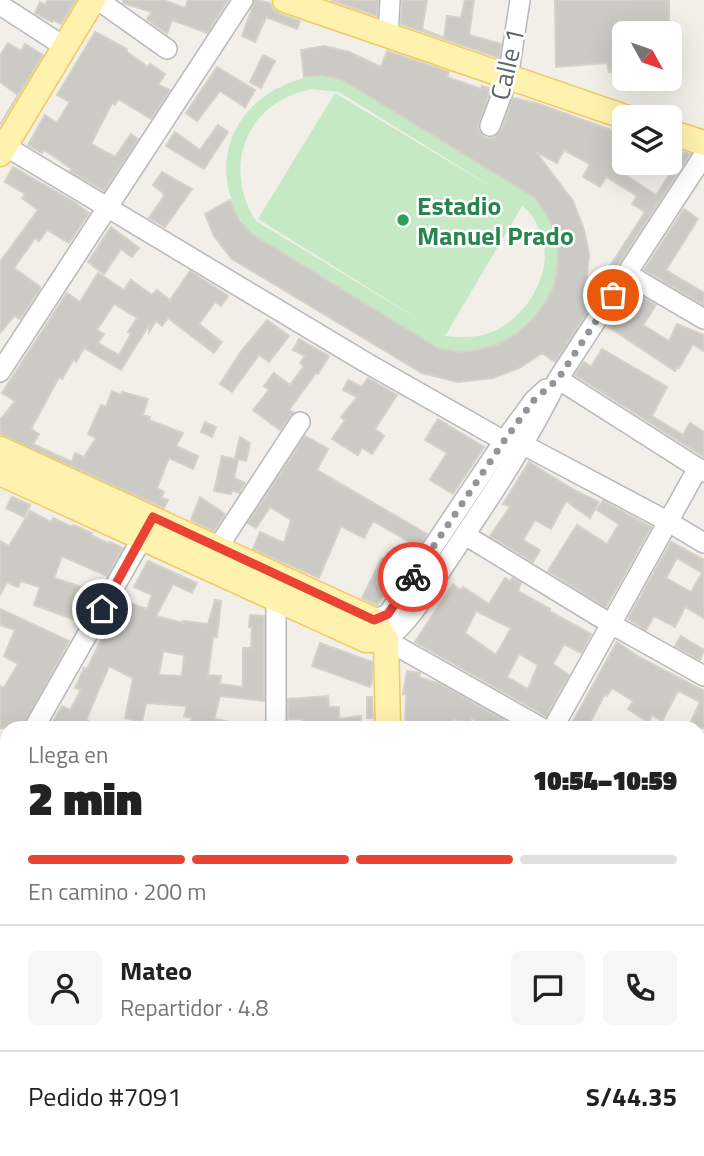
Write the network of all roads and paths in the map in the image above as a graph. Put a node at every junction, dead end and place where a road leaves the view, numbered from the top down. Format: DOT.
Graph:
graph roads {
  1 [pos="93,0"];
  2 [pos="98,0"];
  3 [pos="243,0"];
  4 [pos="285,0"];
  5 [pos="390,0"];
  6 [pos="520,0"];
  7 [pos="0,5"];
  8 [pos="388,37"];
  9 [pos="65,47"];
  10 [pos="167,49"];
  11 [pos="508,78"];
  12 [pos="612,113"];
  13 [pos="490,126"];
  14 [pos="682,136"];
  15 [pos="704,143"];
  16 [pos="2,148"];
  17 [pos="704,155"];
  18 [pos="108,208"];
  19 [pos="627,274"];
  20 [pos="704,319"];
  21 [pos="0,372"];
  22 [pos="558,379"];
  23 [pos="300,422"];
  24 [pos="513,443"];
  25 [pos="0,449"];
  26 [pos="701,470"];
  27 [pos="0,473"];
  28 [pos="667,522"];
  29 [pos="148,528"];
  30 [pos="465,535"];
  31 [pos="704,543"];
  32 [pos="218,547"];
  33 [pos="276,600"];
  34 [pos="611,624"];
  35 [pos="380,630"];
  36 [pos="704,676"];
  37 [pos="38,721"];
  38 [pos="276,721"];
  39 [pos="387,721"];
  40 [pos="530,721"];
  41 [pos="557,721"];
  1 -- 9 [label="main road"];
  2 -- 10 [label="street"];
  3 -- 18 [label="street"];
  4 -- 8 [label="main road"];
  5 -- 8 [label="street"];
  6 -- 11 [label="street, Calle 1"];
  7 -- 9 [label="street"];
  8 -- 11 [label="main road"];
  9 -- 16 [label="main road"];
  11 -- 12 [label="main road"];
  11 -- 13 [label="street, Calle 1"];
  14 -- 15 [label="main road"];
  16 -- 18 [label="street"];
  17 -- 19 [label="street"];
  18 -- 21 [label="street"];
  18 -- 24 [label="street"];
  19 -- 20 [label="street"];
  19 -- 22 [label="street"];
  22 -- 24 [label="street"];
  22 -- 26 [label="street"];
  23 -- 32 [label="street"];
  24 -- 28 [label="street"];
  24 -- 30 [label="street"];
  24 -- 35 [label="street"];
  25 -- 29 [label="main road"];
  26 -- 28 [label="street"];
  27 -- 29 [label="main road"];
  28 -- 31 [label="street"];
  28 -- 34 [label="street"];
  29 -- 32 [label="main road"];
  29 -- 33 [label="main road"];
  29 -- 37 [label="street"];
  30 -- 34 [label="street"];
  30 -- 35 [label="street"];
  32 -- 35 [label="main road"];
  33 -- 35 [label="main road"];
  33 -- 38 [label="street"];
  34 -- 36 [label="street"];
  34 -- 41 [label="street"];
  35 -- 39 [label="main road"];
  35 -- 40 [label="street"];
}
